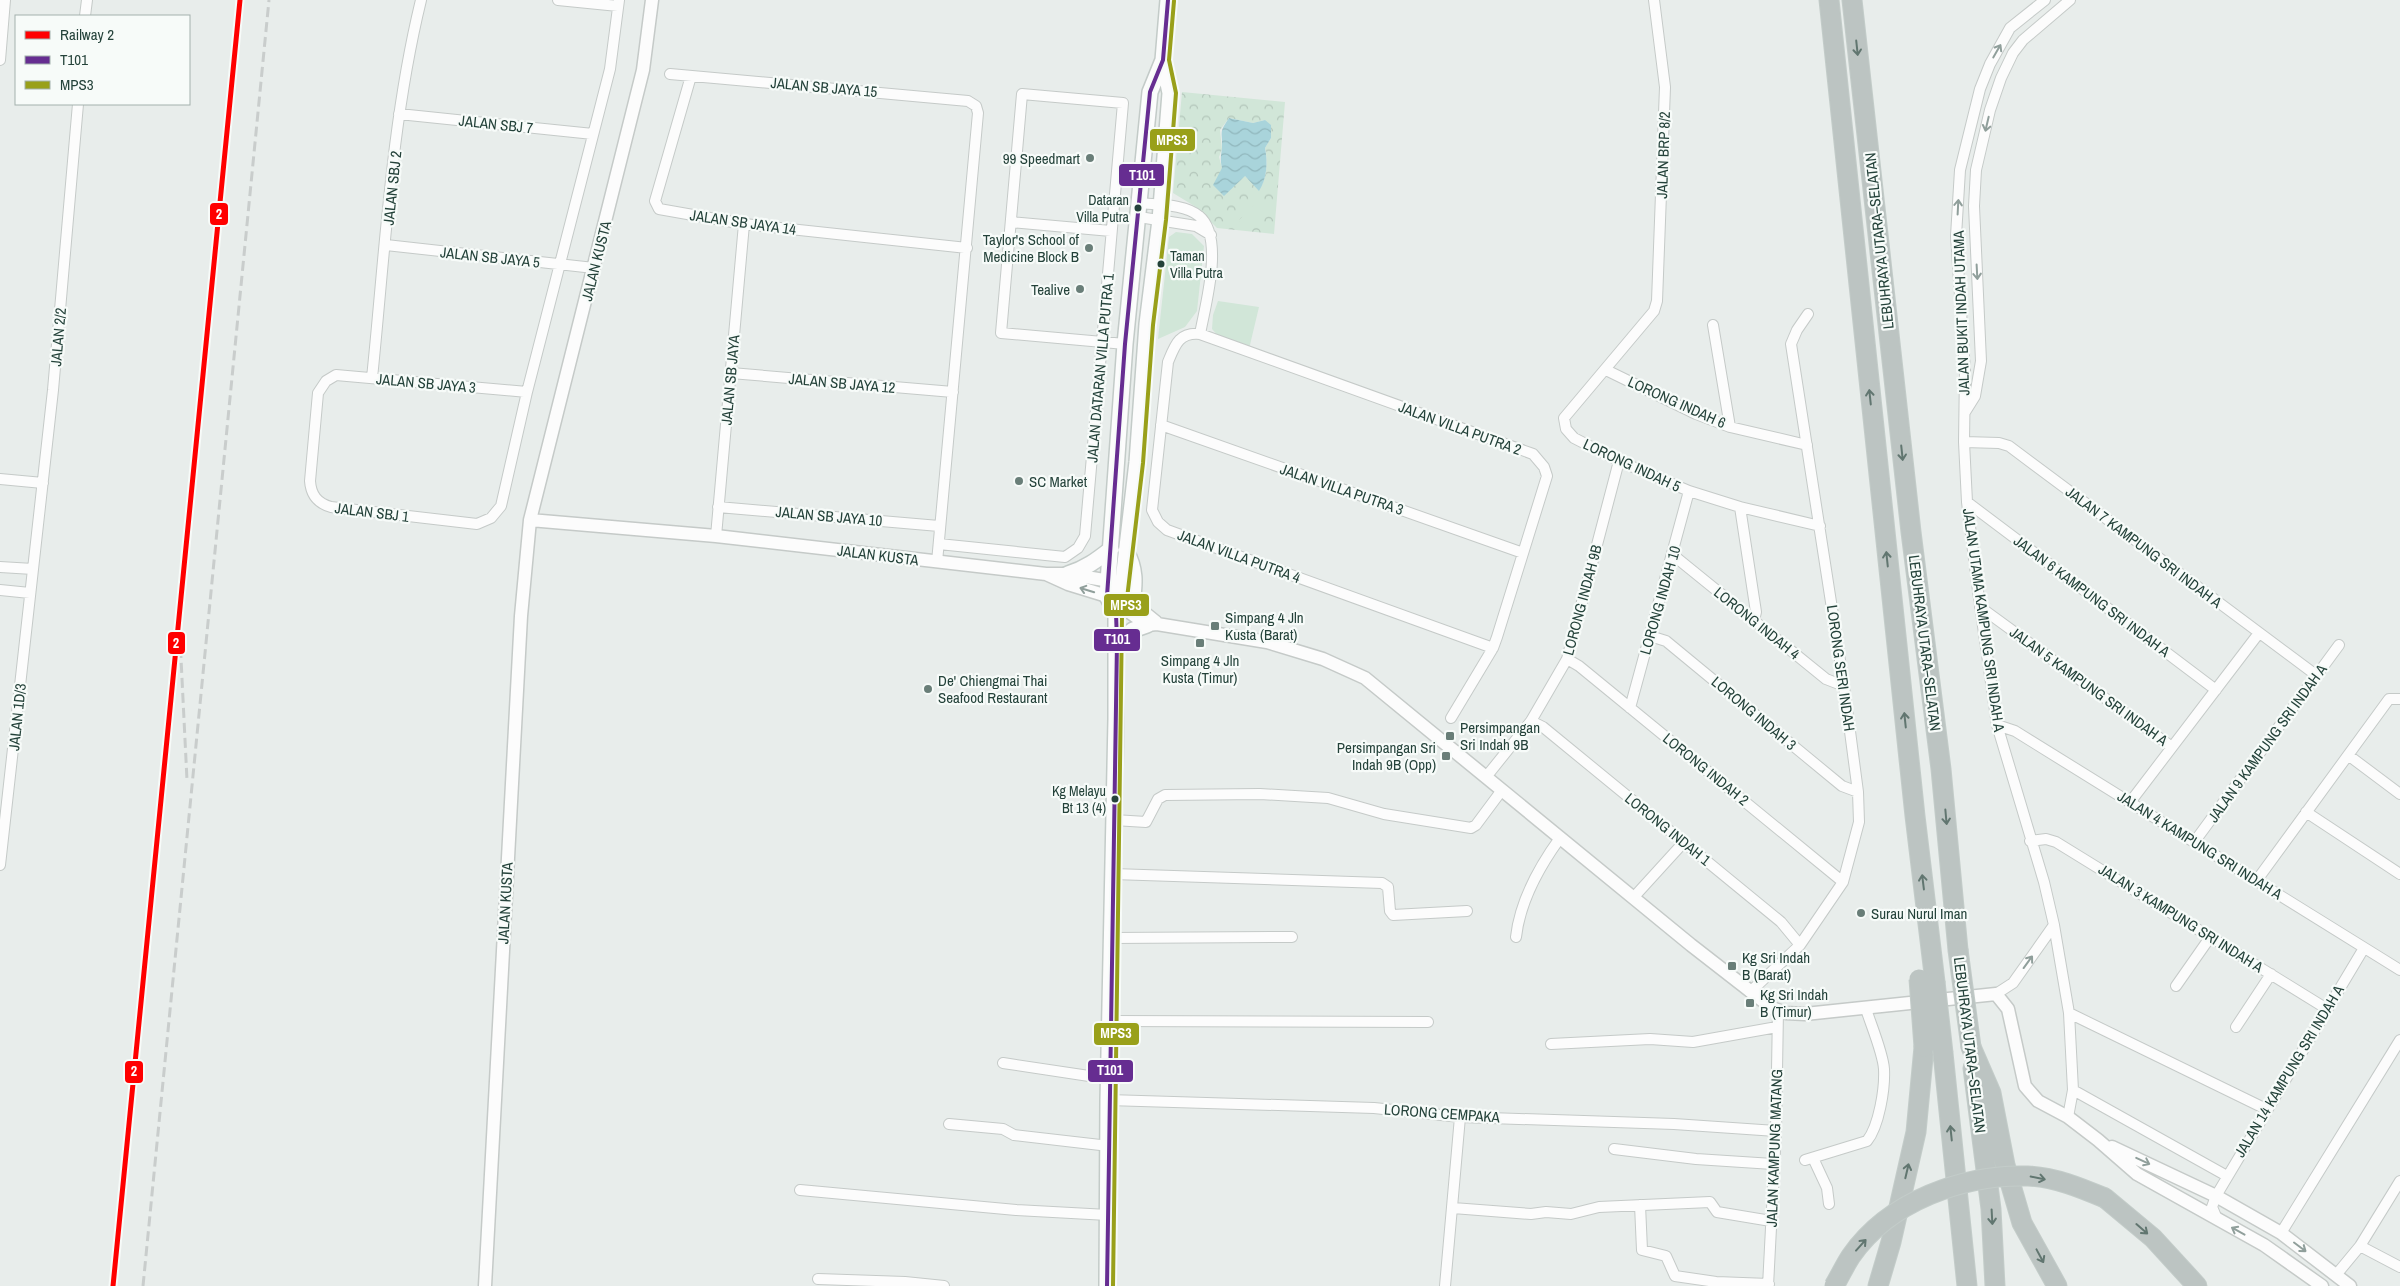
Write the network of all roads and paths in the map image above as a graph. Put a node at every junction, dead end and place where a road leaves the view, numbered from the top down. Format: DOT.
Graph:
graph roads {
  1 [pos="5,0"];
  2 [pos="87,0"];
  3 [pos="421,0"];
  4 [pos="558,0"];
  5 [pos="652,0"];
  6 [pos="1168,0"];
  7 [pos="1654,0"];
  8 [pos="1829,0"];
  9 [pos="1852,0"];
  10 [pos="2045,0"];
  11 [pos="2070,0"];
  12 [pos="618,3"];
  13 [pos="86,15"];
  14 [pos="0,60"];
  15 [pos="1163,60"];
  16 [pos="670,74"];
  17 [pos="691,76"];
  18 [pos="78,105"];
  19 [pos="399,114"];
  20 [pos="593,134"];
  21 [pos="1161,205"];
  22 [pos="1140,210"];
  23 [pos="1160,220"];
  24 [pos="1011,222"];
  25 [pos="744,224"];
  26 [pos="1112,231"];
  27 [pos="1211,234"];
  28 [pos="386,245"];
  29 [pos="967,248"];
  30 [pos="560,264"];
  31 [pos="594,268"];
  32 [pos="1654,311"];
  33 [pos="1808,314"];
  34 [pos="1713,325"];
  35 [pos="1200,334"];
  36 [pos="1102,342"];
  37 [pos="1125,344"];
  38 [pos="1606,370"];
  39 [pos="731,373"];
  40 [pos="372,378"];
  41 [pos="326,381"];
  42 [pos="527,392"];
  43 [pos="953,392"];
  44 [pos="1964,413"];
  45 [pos="1161,425"];
  46 [pos="1730,427"];
  47 [pos="1964,442"];
  48 [pos="1807,445"];
  49 [pos="1619,461"];
  50 [pos="1137,462"];
  51 [pos="1115,474"];
  52 [pos="0,479"];
  53 [pos="43,483"];
  54 [pos="1690,491"];
  55 [pos="1967,502"];
  56 [pos="718,507"];
  57 [pos="1740,507"];
  58 [pos="530,520"];
  59 [pos="939,526"];
  60 [pos="1820,526"];
  61 [pos="716,536"];
  62 [pos="939,544"];
  63 [pos="975,548"];
  64 [pos="1118,549"];
  65 [pos="1523,553"];
  66 [pos="1673,555"];
  67 [pos="937,562"];
  68 [pos="973,566"];
  69 [pos="0,567"];
  70 [pos="32,570"];
  71 [pos="1046,574"];
  72 [pos="1068,574"];
  73 [pos="0,590"];
  74 [pos="30,593"];
  75 [pos="1118,599"];
  76 [pos="1980,607"];
  77 [pos="1754,620"];
  78 [pos="1152,624"];
  79 [pos="2259,633"];
  80 [pos="1650,636"];
  81 [pos="1117,642"];
  82 [pos="2339,645"];
  83 [pos="1492,648"];
  84 [pos="1567,659"];
  85 [pos="2316,676"];
  86 [pos="1844,686"];
  87 [pos="2216,690"];
  88 [pos="2397,698"];
  89 [pos="1630,708"];
  90 [pos="1450,718"];
  91 [pos="1530,721"];
  92 [pos="1997,725"];
  93 [pos="2172,747"];
  94 [pos="2348,755"];
  95 [pos="1486,777"];
  96 [pos="1502,790"];
  97 [pos="1858,792"];
  98 [pos="2400,794"];
  99 [pos="2131,801"];
  100 [pos="2306,812"];
  101 [pos="1114,820"];
  102 [pos="1560,838"];
  103 [pos="2030,841"];
  104 [pos="2195,841"];
  105 [pos="1684,842"];
  106 [pos="0,865"];
  107 [pos="1113,874"];
  108 [pos="2400,874"];
  109 [pos="2257,880"];
  110 [pos="1843,882"];
  111 [pos="1634,898"];
  112 [pos="1467,911"];
  113 [pos="2054,926"];
  114 [pos="2211,936"];
  115 [pos="1292,937"];
  116 [pos="1516,937"];
  117 [pos="1111,938"];
  118 [pos="1800,944"];
  119 [pos="2364,948"];
  120 [pos="2400,970"];
  121 [pos="2271,974"];
  122 [pos="1927,981"];
  123 [pos="2176,986"];
  124 [pos="1750,992"];
  125 [pos="1996,994"];
  126 [pos="1866,1009"];
  127 [pos="2327,1009"];
  128 [pos="1778,1010"];
  129 [pos="2069,1013"];
  130 [pos="1110,1021"];
  131 [pos="1428,1022"];
  132 [pos="1777,1027"];
  133 [pos="2236,1027"];
  134 [pos="2400,1040"];
  135 [pos="1551,1044"];
  136 [pos="1971,1047"];
  137 [pos="1003,1063"];
  138 [pos="1109,1079"];
  139 [pos="2073,1090"];
  140 [pos="1108,1100"];
  141 [pos="2266,1110"];
  142 [pos="1460,1117"];
  143 [pos="2068,1117"];
  144 [pos="949,1124"];
  145 [pos="1776,1131"];
  146 [pos="2098,1140"];
  147 [pos="1109,1146"];
  148 [pos="1614,1149"];
  149 [pos="1774,1164"];
  150 [pos="2227,1176"];
  151 [pos="2400,1181"];
  152 [pos="800,1190"];
  153 [pos="2216,1196"];
  154 [pos="1829,1204"];
  155 [pos="1640,1205"];
  156 [pos="1453,1208"];
  157 [pos="1108,1215"];
  158 [pos="2217,1219"];
  159 [pos="1771,1220"];
  160 [pos="2280,1233"];
  161 [pos="2360,1246"];
  162 [pos="2400,1267"];
  163 [pos="2336,1275"];
  164 [pos="818,1279"];
  165 [pos="1768,1285"];
  166 [pos="484,1286"];
  167 [pos="944,1286"];
  168 [pos="1107,1286"];
  169 [pos="1445,1286"];
  170 [pos="1834,1286"];
  171 [pos="1878,1286"];
  172 [pos="1967,1286"];
  173 [pos="1995,1286"];
  174 [pos="2057,1286"];
  175 [pos="2197,1286"];
  176 [pos="2322,1286"];
  177 [pos="2350,1286"];
  1 -- 14 [label="street"];
  2 -- 13 [label="street"];
  3 -- 19 [label="street, JALAN SBJ 2"];
  4 -- 12 [label="street"];
  5 -- 31 [label="street, JALAN KUSTA"];
  6 -- 15 [label="main road"];
  7 -- 32 [label="street, JALAN BRP 8/2"];
  122 -- 8 [label="highway, LEBUHRAYA UTARA–SELATAN, one-way"];
  9 -- 136 [label="highway, LEBUHRAYA UTARA–SELATAN, one-way, bridge"];
  44 -- 10 [label="street, JALAN BUKIT INDAH UTAMA, one-way"];
  11 -- 44 [label="street, JALAN BUKIT INDAH UTAMA, one-way"];
  12 -- 20 [label="street"];
  15 -- 21 [label="main road"];
  15 -- 22 [label="main road"];
  16 -- 17 [label="street, JALAN SB JAYA 15"];
  17 -- 25 [label="street, JALAN SB JAYA 14"];
  17 -- 29 [label="street, JALAN SB JAYA 15"];
  18 -- 53 [label="street, JALAN 2/2"];
  19 -- 20 [label="street, JALAN SBJ 7"];
  19 -- 28 [label="street, JALAN SBJ 2"];
  20 -- 30 [label="street"];
  21 -- 22 [label="street"];
  21 -- 23 [label="main road"];
  21 -- 27 [label="street"];
  22 -- 23 [label="street"];
  22 -- 37 [label="main road"];
  23 -- 27 [label="street"];
  23 -- 50 [label="main road"];
  24 -- 26 [label="street"];
  24 -- 26 [label="street, JALAN DATARAN VILLA PUTRA 1"];
  24 -- 36 [label="street"];
  25 -- 29 [label="street, JALAN SB JAYA 14"];
  25 -- 39 [label="street, JALAN SB JAYA"];
  26 -- 36 [label="street, JALAN DATARAN VILLA PUTRA 1"];
  27 -- 35 [label="street"];
  28 -- 30 [label="street, JALAN SB JAYA 5"];
  28 -- 40 [label="street, JALAN SBJ 2"];
  29 -- 43 [label="street"];
  30 -- 31 [label="street, JALAN SB JAYA 5"];
  30 -- 42 [label="street"];
  31 -- 58 [label="street, JALAN KUSTA"];
  32 -- 38 [label="street, LORONG INDAH 5"];
  33 -- 48 [label="street, LORONG SERI INDAH"];
  34 -- 46 [label="street"];
  35 -- 45 [label="street, JALAN VILLA PUTRA 4"];
  35 -- 65 [label="street, JALAN VILLA PUTRA 2"];
  36 -- 37 [label="street"];
  36 -- 63 [label="street, JALAN DATARAN VILLA PUTRA 1"];
  37 -- 51 [label="main road"];
  38 -- 46 [label="street, LORONG INDAH 6"];
  38 -- 49 [label="street, LORONG INDAH 5"];
  39 -- 43 [label="street, JALAN SB JAYA 12"];
  39 -- 56 [label="street, JALAN SB JAYA"];
  40 -- 41 [label="street, JALAN SB JAYA 3"];
  40 -- 42 [label="street, JALAN SB JAYA 3"];
  41 -- 42 [label="street, JALAN SBJ 1"];
  43 -- 59 [label="street"];
  44 -- 47 [label="street, JALAN UTAMA KAMPUNG SRI INDAH A"];
  45 -- 65 [label="street, JALAN VILLA PUTRA 3"];
  45 -- 83 [label="street, JALAN VILLA PUTRA 4"];
  46 -- 48 [label="street, LORONG INDAH 6"];
  47 -- 55 [label="street, JALAN UTAMA KAMPUNG SRI INDAH A"];
  47 -- 79 [label="street, JALAN 7 KAMPUNG SRI INDAH A"];
  48 -- 60 [label="street, LORONG SERI INDAH"];
  49 -- 54 [label="street, LORONG INDAH 5"];
  49 -- 84 [label="street, LORONG INDAH 9B"];
  50 -- 51 [label="main road"];
  50 -- 64 [label="main road"];
  51 -- 64 [label="main road"];
  52 -- 53 [label="street"];
  53 -- 70 [label="street, JALAN 2/2"];
  54 -- 57 [label="street, LORONG INDAH 5"];
  54 -- 66 [label="street, LORONG INDAH 10"];
  55 -- 76 [label="street, JALAN UTAMA KAMPUNG SRI INDAH A"];
  55 -- 87 [label="street, JALAN 6 KAMPUNG SRI INDAH A"];
  56 -- 59 [label="street, JALAN SB JAYA 10"];
  56 -- 61 [label="street, JALAN SB JAYA"];
  57 -- 60 [label="street, LORONG INDAH 5"];
  57 -- 77 [label="street"];
  58 -- 61 [label="street, JALAN KUSTA"];
  58 -- 166 [label="street, JALAN KUSTA"];
  59 -- 62 [label="street"];
  60 -- 86 [label="street, LORONG SERI INDAH"];
  61 -- 67 [label="street, JALAN KUSTA"];
  62 -- 63 [label="street, JALAN DATARAN VILLA PUTRA 1"];
  62 -- 67 [label="street"];
  63 -- 68 [label="street"];
  64 -- 72 [label="main road"];
  64 -- 75 [label="main road"];
  64 -- 75 [label="main road"];
  65 -- 83 [label="street, JALAN VILLA PUTRA 2"];
  66 -- 77 [label="street, LORONG INDAH 4"];
  66 -- 80 [label="street, LORONG INDAH 10"];
  67 -- 68 [label="street, JALAN KUSTA"];
  68 -- 71 [label="street, JALAN KUSTA"];
  69 -- 70 [label="street"];
  70 -- 74 [label="street, JALAN 1D/3"];
  71 -- 72 [label="street, JALAN KUSTA"];
  75 -- 71 [label="street, JALAN KUSTA, one-way"];
  72 -- 75 [label="street, JALAN KUSTA"];
  73 -- 74 [label="street"];
  74 -- 106 [label="street, JALAN 1D/3"];
  75 -- 78 [label="street"];
  75 -- 81 [label="main road"];
  76 -- 92 [label="street, JALAN UTAMA KAMPUNG SRI INDAH A"];
  76 -- 93 [label="street, JALAN 5 KAMPUNG SRI INDAH A"];
  77 -- 86 [label="street, LORONG INDAH 4"];
  78 -- 81 [label="main road"];
  78 -- 95 [label="street"];
  79 -- 85 [label="street, JALAN 7 KAMPUNG SRI INDAH A"];
  79 -- 87 [label="street"];
  80 -- 89 [label="street, LORONG INDAH 10"];
  80 -- 97 [label="street, LORONG INDAH 3"];
  81 -- 101 [label="main road"];
  82 -- 85 [label="street, JALAN 9 KAMPUNG SRI INDAH A"];
  83 -- 90 [label="street, JALAN VILLA PUTRA 2"];
  84 -- 89 [label="street, LORONG INDAH 2"];
  84 -- 91 [label="street, LORONG INDAH 9B"];
  85 -- 104 [label="street, JALAN 9 KAMPUNG SRI INDAH A"];
  86 -- 97 [label="street, LORONG SERI INDAH"];
  87 -- 93 [label="street"];
  88 -- 94 [label="street"];
  89 -- 110 [label="street, LORONG INDAH 2"];
  91 -- 95 [label="street, LORONG INDAH 9B"];
  91 -- 105 [label="street, LORONG INDAH 1"];
  92 -- 99 [label="street, JALAN 4 KAMPUNG SRI INDAH A"];
  92 -- 103 [label="street, JALAN UTAMA KAMPUNG SRI INDAH A"];
  93 -- 99 [label="street"];
  94 -- 98 [label="street"];
  94 -- 100 [label="street"];
  95 -- 96 [label="street"];
  96 -- 101 [label="street"];
  96 -- 102 [label="street"];
  97 -- 110 [label="street, LORONG SERI INDAH"];
  99 -- 104 [label="street, JALAN 4 KAMPUNG SRI INDAH A"];
  100 -- 108 [label="street"];
  100 -- 109 [label="street"];
  101 -- 107 [label="main road"];
  102 -- 111 [label="street"];
  102 -- 116 [label="street"];
  103 -- 113 [label="street, JALAN UTAMA KAMPUNG SRI INDAH A"];
  103 -- 114 [label="street, JALAN 3 KAMPUNG SRI INDAH A"];
  104 -- 109 [label="street, JALAN 4 KAMPUNG SRI INDAH A"];
  105 -- 111 [label="street"];
  105 -- 118 [label="street, LORONG INDAH 1"];
  107 -- 112 [label="street"];
  107 -- 117 [label="main road"];
  109 -- 119 [label="street, JALAN 4 KAMPUNG SRI INDAH A"];
  110 -- 118 [label="street, LORONG SERI INDAH"];
  111 -- 124 [label="street"];
  125 -- 113 [label="street, one-way"];
  113 -- 129 [label="street, JALAN UTAMA KAMPUNG SRI INDAH A"];
  114 -- 121 [label="street, JALAN 3 KAMPUNG SRI INDAH A"];
  114 -- 123 [label="street"];
  115 -- 117 [label="street"];
  117 -- 130 [label="main road"];
  118 -- 124 [label="street, LORONG SERI INDAH"];
  119 -- 120 [label="street, JALAN 4 KAMPUNG SRI INDAH A"];
  119 -- 127 [label="street, JALAN 14 KAMPUNG SRI INDAH A"];
  121 -- 127 [label="street, JALAN 3 KAMPUNG SRI INDAH A"];
  121 -- 133 [label="street"];
  171 -- 122 [label="highway, one-way, bridge"];
  172 -- 122 [label="highway, LEBUHRAYA UTARA–SELATAN, one-way, bridge"];
  124 -- 128 [label="street"];
  125 -- 126 [label="street"];
  125 -- 143 [label="street"];
  126 -- 128 [label="street"];
  126 -- 154 [label="street"];
  127 -- 141 [label="street, JALAN 14 KAMPUNG SRI INDAH A"];
  128 -- 132 [label="street, JALAN KAMPUNG MATANG"];
  129 -- 139 [label="street, JALAN UTAMA KAMPUNG SRI INDAH A"];
  129 -- 141 [label="street"];
  130 -- 131 [label="street"];
  130 -- 138 [label="main road"];
  132 -- 135 [label="street"];
  132 -- 145 [label="street, JALAN KAMPUNG MATANG"];
  134 -- 160 [label="street"];
  136 -- 173 [label="highway, LEBUHRAYA UTARA–SELATAN, one-way"];
  136 -- 174 [label="highway, one-way"];
  137 -- 138 [label="street"];
  138 -- 140 [label="main road"];
  139 -- 143 [label="street, JALAN UTAMA KAMPUNG SRI INDAH A"];
  139 -- 150 [label="street"];
  140 -- 142 [label="street, LORONG CEMPAKA"];
  140 -- 147 [label="main road"];
  141 -- 150 [label="street, JALAN 14 KAMPUNG SRI INDAH A"];
  142 -- 145 [label="street, LORONG CEMPAKA"];
  142 -- 156 [label="street"];
  143 -- 146 [label="street"];
  144 -- 147 [label="street"];
  145 -- 149 [label="street, JALAN KAMPUNG MATANG"];
  146 -- 153 [label="street, one-way"];
  146 -- 158 [label="street"];
  147 -- 157 [label="main road"];
  148 -- 149 [label="street"];
  149 -- 159 [label="street, JALAN KAMPUNG MATANG"];
  150 -- 153 [label="street, JALAN 14 KAMPUNG SRI INDAH A"];
  151 -- 161 [label="street"];
  152 -- 157 [label="street"];
  153 -- 158 [label="street"];
  153 -- 160 [label="street"];
  155 -- 156 [label="street"];
  155 -- 159 [label="street"];
  155 -- 165 [label="street"];
  156 -- 169 [label="street"];
  157 -- 168 [label="main road"];
  176 -- 158 [label="street, one-way"];
  159 -- 165 [label="street, JALAN KAMPUNG MATANG"];
  160 -- 163 [label="street, one-way"];
  161 -- 162 [label="street"];
  161 -- 163 [label="street"];
  163 -- 177 [label="street"];
  164 -- 167 [label="street"];
  170 -- 175 [label="highway, one-way, bridge"];
}
